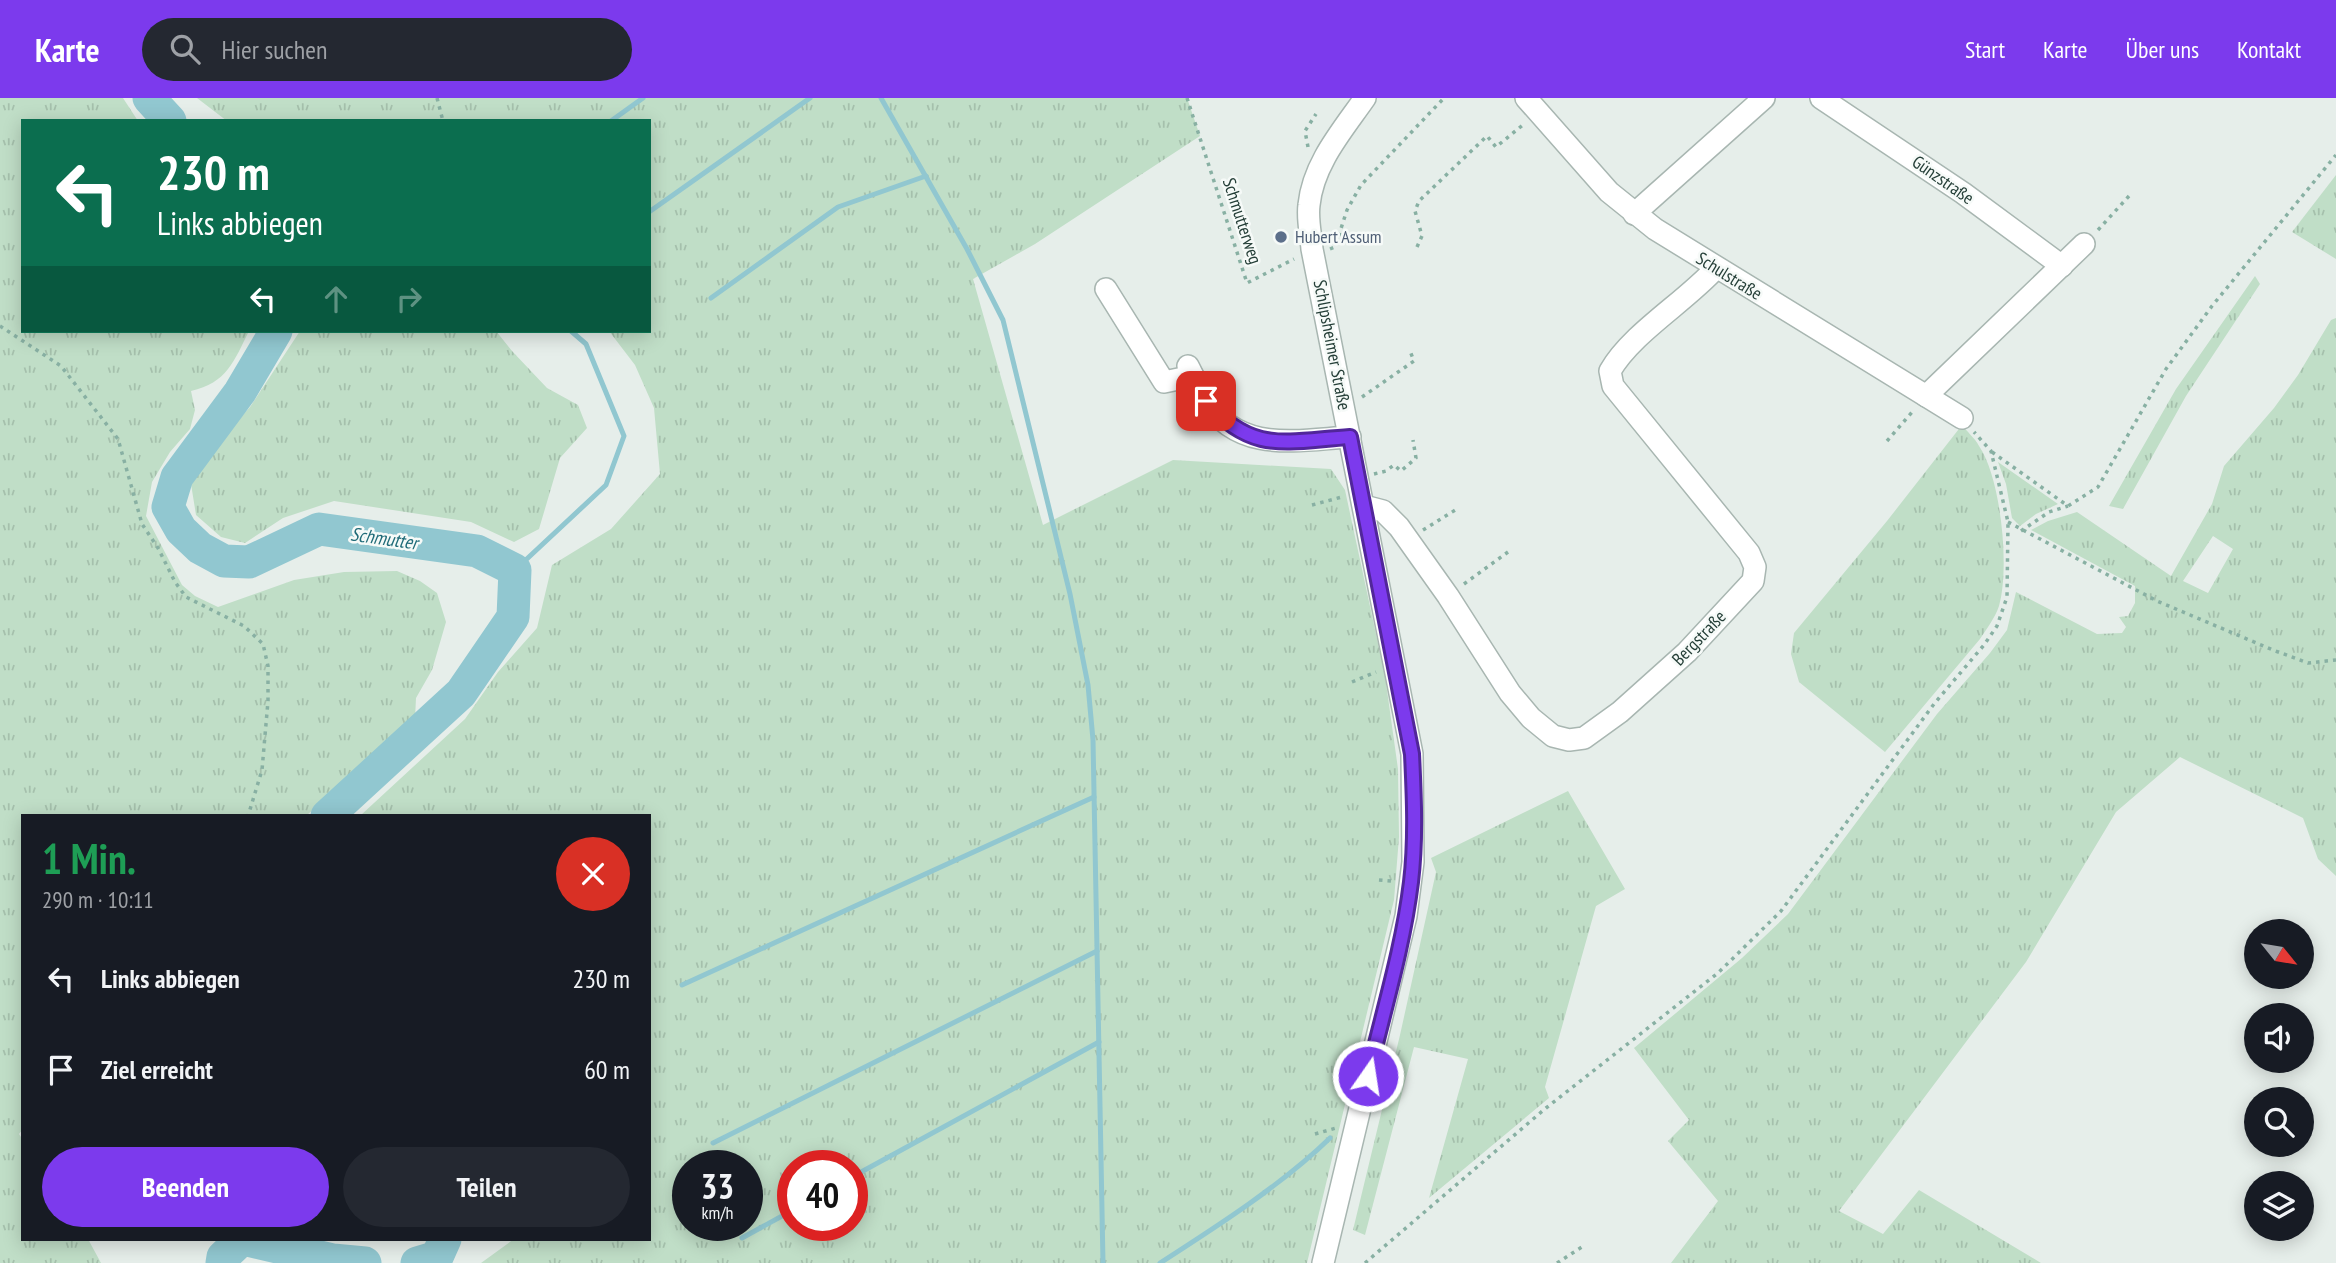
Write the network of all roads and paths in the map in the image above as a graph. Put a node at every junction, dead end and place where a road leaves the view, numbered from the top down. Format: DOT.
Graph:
graph roads {
  1 [pos="437,98"];
  2 [pos="1187,98"];
  3 [pos="1365,98"];
  4 [pos="1444,98"];
  5 [pos="1526,98"];
  6 [pos="1764,98"];
  7 [pos="1821,98"];
  8 [pos="1317,114"];
  9 [pos="442,119"];
  10 [pos="1526,123"];
  11 [pos="1308,149"];
  12 [pos="2336,155"];
  13 [pos="2129,196"];
  14 [pos="1634,214"];
  15 [pos="2084,244"];
  16 [pos="1335,247"];
  17 [pos="1417,247"];
  18 [pos="1312,249"];
  19 [pos="2062,266"];
  20 [pos="1716,268"];
  21 [pos="1106,289"];
  22 [pos="0,326"];
  23 [pos="1410,351"];
  24 [pos="1364,395"];
  25 [pos="1926,396"];
  26 [pos="1962,418"];
  27 [pos="1350,437"];
  28 [pos="1413,440"];
  29 [pos="1887,441"];
  30 [pos="1991,451"];
  31 [pos="1386,471"];
  32 [pos="1363,499"];
  33 [pos="1312,506"];
  34 [pos="2068,506"];
  35 [pos="1457,509"];
  36 [pos="2008,522"];
  37 [pos="2020,531"];
  38 [pos="1408,538"];
  39 [pos="1508,552"];
  40 [pos="1448,596"];
  41 [pos="2336,660"];
  42 [pos="1395,667"];
  43 [pos="1352,682"];
  44 [pos="249,814"];
  45 [pos="1585,1245"];
  46 [pos="1323,1263"];
  47 [pos="1365,1263"];
  48 [pos="1557,1263"];
  1 -- 9 [label="path"];
  2 -- 18 [label="path, Schmutterweg"];
  3 -- 18 [label="street, Schlipsheimer Straße"];
  4 -- 16 [label="path"];
  5 -- 14 [label="street, Schulstraße"];
  6 -- 14 [label="street"];
  7 -- 19 [label="street, Günzstraße"];
  8 -- 11 [label="path"];
  10 -- 17 [label="path"];
  12 -- 34 [label="path"];
  13 -- 15 [label="path"];
  14 -- 20 [label="street, Schulstraße"];
  15 -- 19 [label="street"];
  18 -- 27 [label="street, Schlipsheimer Straße"];
  19 -- 25 [label="street"];
  20 -- 25 [label="street, Schulstraße"];
  20 -- 40 [label="street, Bergstraße"];
  21 -- 27 [label="street"];
  22 -- 44 [label="path"];
  23 -- 24 [label="path"];
  25 -- 26 [label="street, Schulstraße"];
  25 -- 29 [label="path"];
  26 -- 30 [label="path"];
  27 -- 32 [label="street, Schlipsheimer Straße"];
  28 -- 31 [label="path"];
  30 -- 34 [label="path"];
  30 -- 36 [label="path"];
  32 -- 33 [label="path"];
  32 -- 38 [label="street, Bergstraße"];
  32 -- 42 [label="street, Schlipsheimer Straße"];
  34 -- 37 [label="path"];
  35 -- 38 [label="path"];
  36 -- 37 [label="path"];
  36 -- 47 [label="path"];
  37 -- 41 [label="path"];
  38 -- 40 [label="street, Bergstraße"];
  39 -- 40 [label="path"];
  42 -- 43 [label="path"];
  42 -- 46 [label="street, Schlipsheimer Straße"];
  45 -- 48 [label="path"];
}
